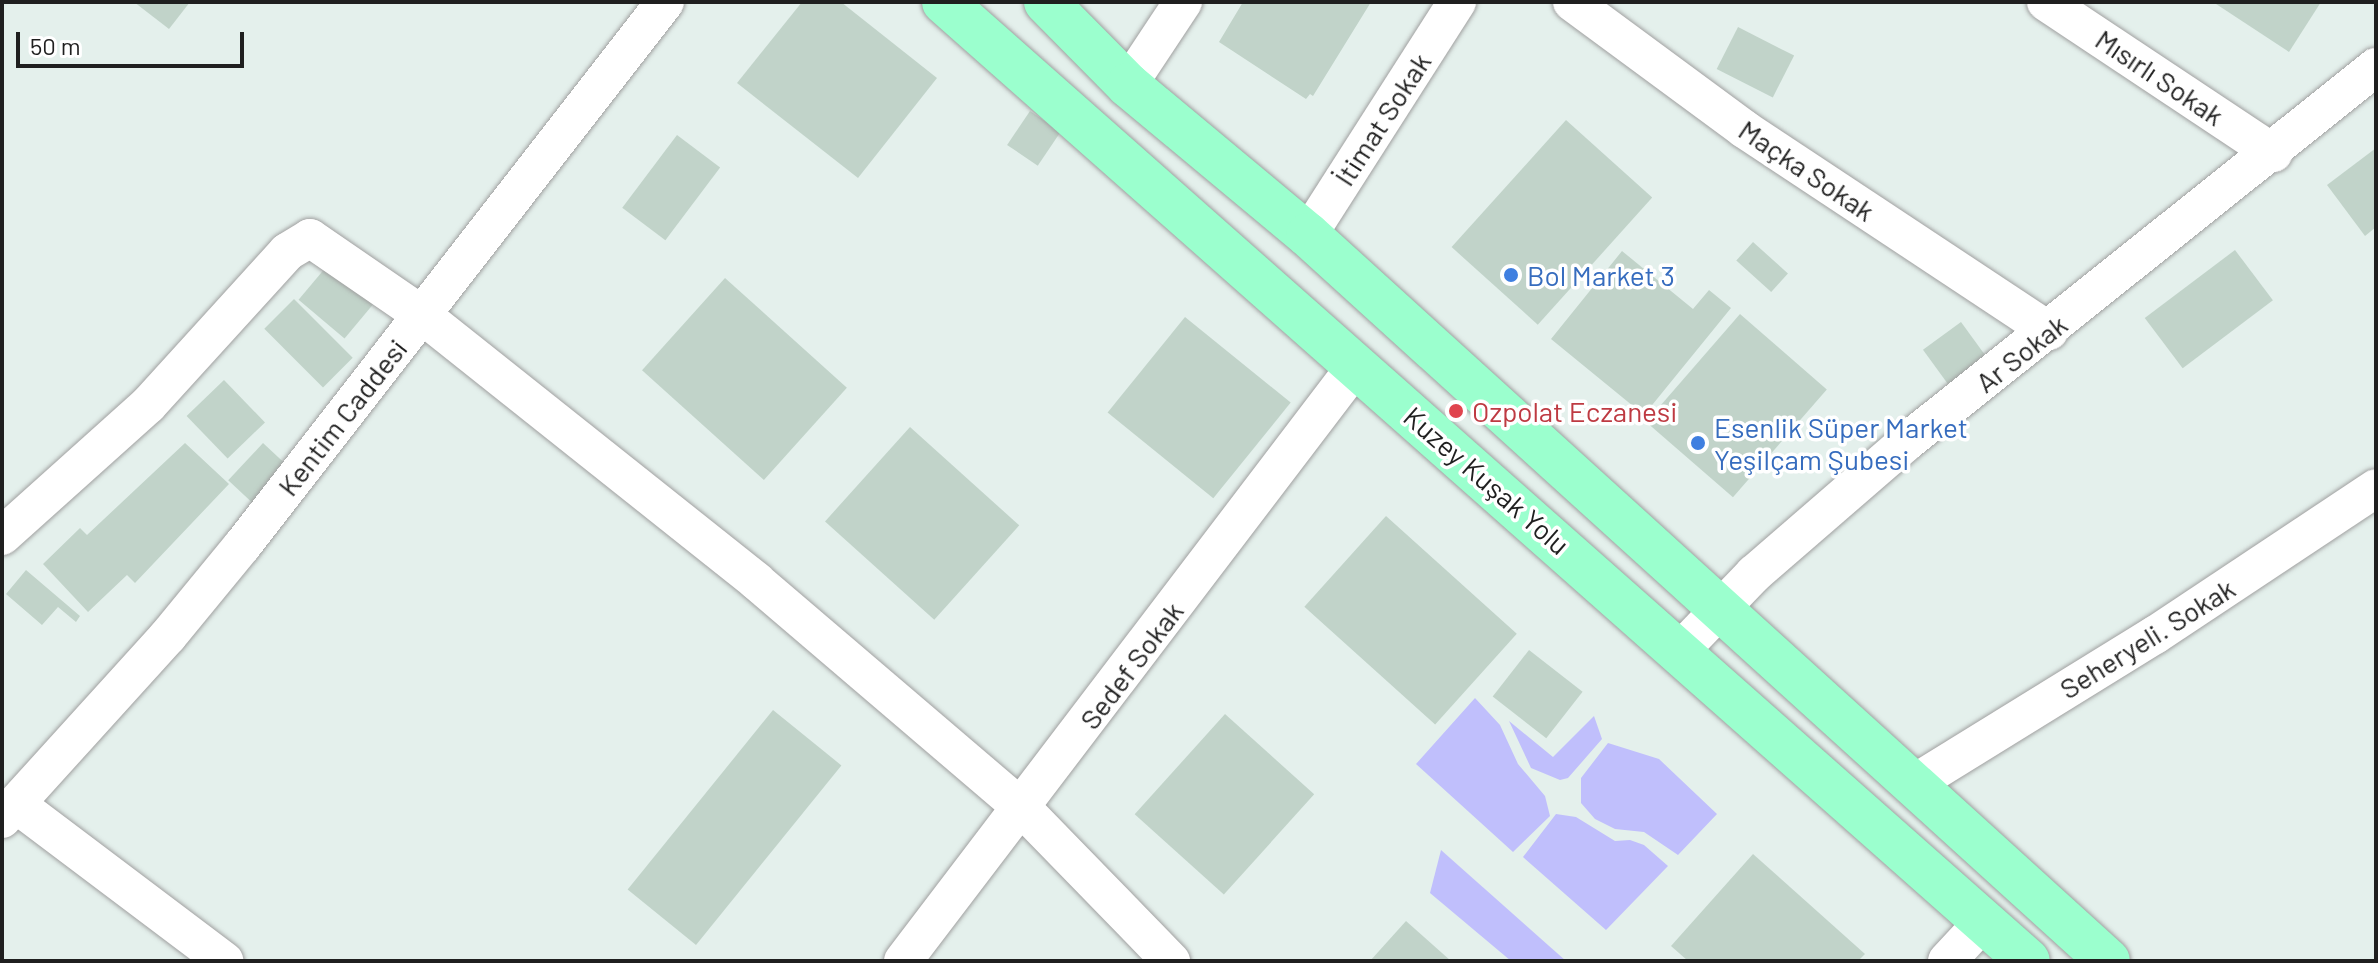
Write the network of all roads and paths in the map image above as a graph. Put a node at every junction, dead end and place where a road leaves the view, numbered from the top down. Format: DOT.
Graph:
graph roads {
  1 [pos="665,2"];
  2 [pos="944,2"];
  3 [pos="1046,2"];
  4 [pos="1183,2"];
  5 [pos="1457,2"];
  6 [pos="1572,2"];
  7 [pos="2046,2"];
  8 [pos="2376,67"];
  9 [pos="1128,85"];
  10 [pos="2273,153"];
  11 [pos="1308,235"];
  12 [pos="422,315"];
  13 [pos="2049,331"];
  14 [pos="1356,366"];
  15 [pos="2376,488"];
  16 [pos="2,536"];
  17 [pos="1722,607"];
  18 [pos="1678,653"];
  19 [pos="1915,783"];
  20 [pos="1022,808"];
  21 [pos="9,811"];
  22 [pos="1984,921"];
  23 [pos="224,961"];
  24 [pos="903,961"];
  25 [pos="1171,961"];
  26 [pos="1947,961"];
  27 [pos="2028,961"];
  28 [pos="2108,961"];
  1 -- 12 [label="street, Kentim Caddesi"];
  2 -- 14 [label="main road, Kuzey Kuşak Yolu"];
  3 -- 9 [label="main road, Kuzey Kuşak Yolu"];
  4 -- 9 [label="street"];
  5 -- 11 [label="street, İtimat Sokak"];
  6 -- 13 [label="street, Maçka Sokak"];
  7 -- 10 [label="street, Mısırlı Sokak"];
  8 -- 10 [label="street, Ar Sokak"];
  9 -- 11 [label="main road, Kuzey Kuşak Yolu"];
  10 -- 13 [label="street, Ar Sokak"];
  11 -- 17 [label="main road, Kuzey Kuşak Yolu"];
  12 -- 16 [label="street"];
  12 -- 20 [label="street"];
  12 -- 21 [label="street, Kentim Caddesi"];
  13 -- 17 [label="street, Ar Sokak"];
  14 -- 18 [label="main road, Kuzey Kuşak Yolu"];
  14 -- 20 [label="street, Sedef Sokak"];
  15 -- 19 [label="street, Seheryeli. Sokak"];
  17 -- 18 [label="street, Ar Sokak"];
  17 -- 19 [label="main road, Kuzey Kuşak Yolu"];
  18 -- 22 [label="main road, Kuzey Kuşak Yolu"];
  19 -- 28 [label="main road, Kuzey Kuşak Yolu"];
  20 -- 24 [label="street, Sedef Sokak"];
  20 -- 25 [label="street"];
  21 -- 23 [label="street"];
  22 -- 26 [label="street"];
  22 -- 27 [label="main road, Kuzey Kuşak Yolu"];
}
